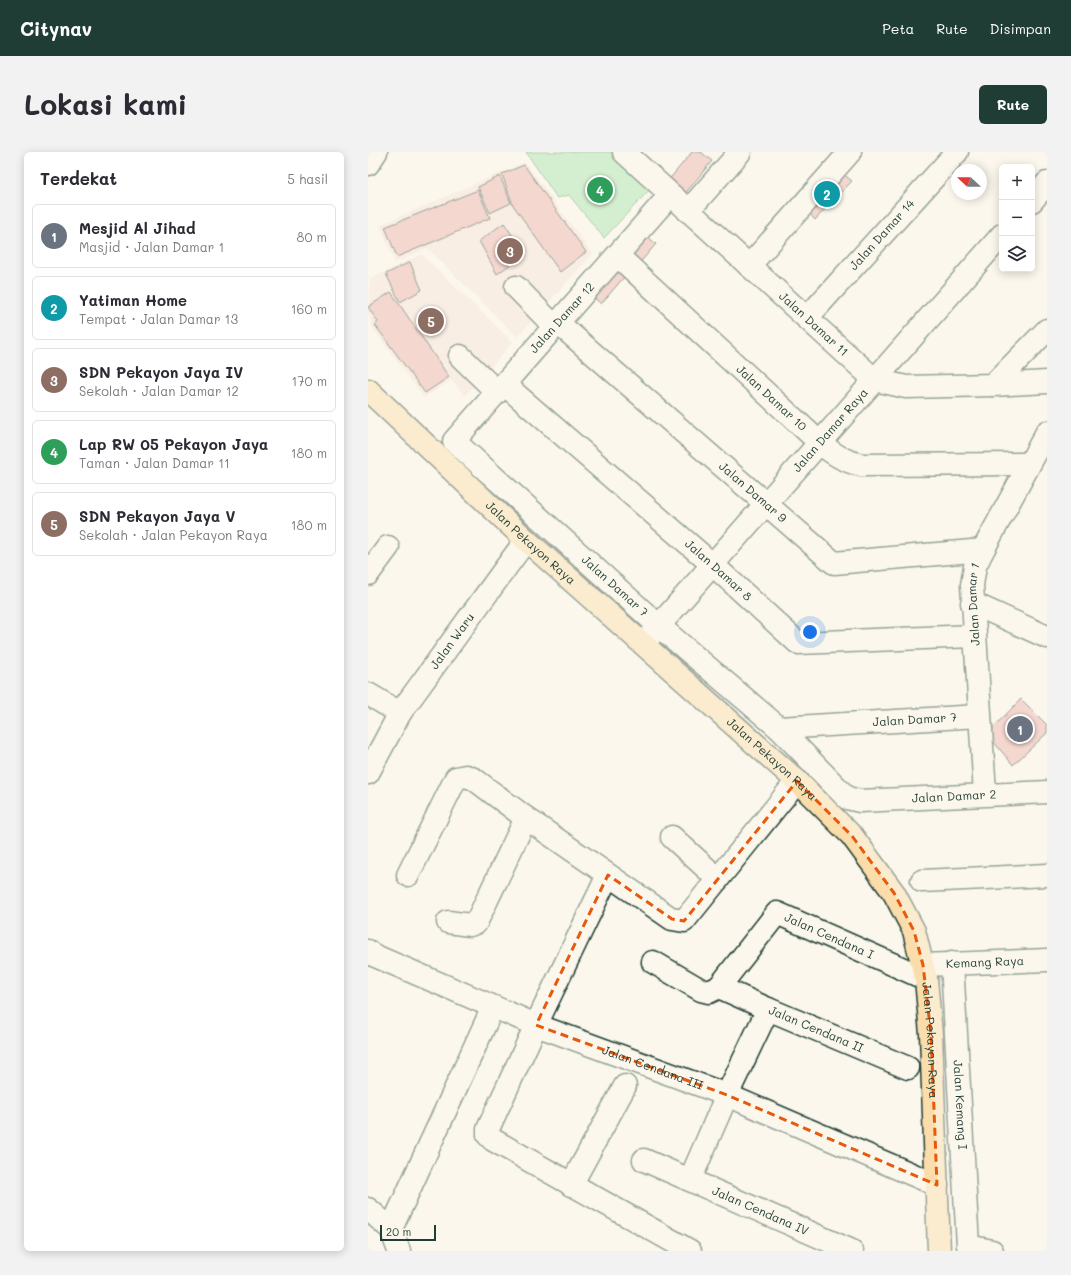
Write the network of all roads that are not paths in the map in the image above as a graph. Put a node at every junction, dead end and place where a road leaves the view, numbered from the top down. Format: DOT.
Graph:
graph roads {
  1 [pos="376,152"];
  2 [pos="624,152"];
  3 [pos="740,152"];
  4 [pos="850,152"];
  5 [pos="957,152"];
  6 [pos="368,164"];
  7 [pos="1047,184"];
  8 [pos="670,195"];
  9 [pos="1033,200"];
  10 [pos="688,211"];
  11 [pos="1001,236"];
  12 [pos="618,256"];
  13 [pos="749,266"];
  14 [pos="516,287"];
  15 [pos="807,318"];
  16 [pos="557,325"];
  17 [pos="1047,330"];
  18 [pos="460,356"];
  19 [pos="875,380"];
  20 [pos="1047,382"];
  21 [pos="993,385"];
  22 [pos="500,388"];
  23 [pos="368,390"];
  24 [pos="1047,432"];
  25 [pos="454,441"];
  26 [pos="820,443"];
  27 [pos="1029,464"];
  28 [pos="765,505"];
  29 [pos="526,540"];
  30 [pos="388,547"];
  31 [pos="983,550"];
  32 [pos="713,565"];
  33 [pos="368,574"];
  34 [pos="972,603"];
  35 [pos="659,626"];
  36 [pos="974,636"];
  37 [pos="1047,637"];
  38 [pos="642,645"];
  39 [pos="368,694"];
  40 [pos="400,713"];
  41 [pos="979,716"];
  42 [pos="779,728"];
  43 [pos="368,773"];
  44 [pos="797,781"];
  45 [pos="1047,792"];
  46 [pos="985,794"];
  47 [pos="860,801"];
  48 [pos="526,818"];
  49 [pos="672,837"];
  50 [pos="408,875"];
  51 [pos="608,875"];
  52 [pos="1047,875"];
  53 [pos="718,879"];
  54 [pos="922,881"];
  55 [pos="448,922"];
  56 [pos="368,951"];
  57 [pos="1047,960"];
  58 [pos="653,962"];
  59 [pos="952,963"];
  60 [pos="924,972"];
  61 [pos="719,987"];
  62 [pos="493,1007"];
  63 [pos="768,1009"];
  64 [pos="536,1025"];
  65 [pos="908,1068"];
  66 [pos="625,1086"];
  67 [pos="727,1095"];
  68 [pos="644,1160"];
  69 [pos="690,1180"];
  70 [pos="571,1185"];
  71 [pos="937,1185"];
  72 [pos="368,1209"];
  73 [pos="391,1229"];
  74 [pos="399,1251"];
  75 [pos="690,1251"];
  76 [pos="852,1251"];
  77 [pos="939,1251"];
  78 [pos="992,1251"];
  1 -- 6 [label="street"];
  2 -- 8 [label="street, Jalan Damar 11"];
  3 -- 10 [label="street"];
  4 -- 13 [label="street"];
  5 -- 15 [label="street, Jalan Damar 14"];
  7 -- 9 [label="street"];
  8 -- 10 [label="street, Jalan Damar 11"];
  8 -- 12 [label="street, Jalan Damar 12"];
  10 -- 13 [label="street, Jalan Damar 11"];
  11 -- 19 [label="street, Jalan Damar Raya"];
  12 -- 16 [label="street, Jalan Damar 12"];
  12 -- 26 [label="street, Jalan Damar 10"];
  13 -- 15 [label="street, Jalan Damar 11"];
  14 -- 16 [label="street, Jalan Damar 9"];
  15 -- 19 [label="street, Jalan Damar 11"];
  16 -- 22 [label="street, Jalan Damar 12"];
  16 -- 28 [label="street, Jalan Damar 9"];
  17 -- 21 [label="street"];
  18 -- 22 [label="street, Jalan Damar 8"];
  19 -- 21 [label="street, Jalan Damar 11"];
  19 -- 26 [label="street, Jalan Damar Raya"];
  20 -- 21 [label="street, Jalan Damar 11"];
  22 -- 25 [label="street, Jalan Damar 12"];
  22 -- 32 [label="street, Jalan Damar 8"];
  23 -- 29 [label="main road, Jalan Pekayon Raya"];
  24 -- 27 [label="street, Jalan Damar 1"];
  25 -- 35 [label="street, Jalan Damar 7"];
  26 -- 27 [label="street, Jalan Damar 10"];
  26 -- 28 [label="street, Jalan Damar Raya"];
  27 -- 31 [label="street, Jalan Damar 1"];
  28 -- 31 [label="street, Jalan Damar 9"];
  28 -- 32 [label="street, Jalan Damar Raya"];
  29 -- 38 [label="main road, Jalan Pekayon Raya"];
  29 -- 40 [label="street, Jalan Waru"];
  30 -- 33 [label="street"];
  31 -- 34 [label="street, Jalan Damar 1"];
  32 -- 35 [label="street, Jalan Damar Raya"];
  32 -- 36 [label="street, Jalan Damar 8"];
  34 -- 36 [label="street, Jalan Damar 1"];
  34 -- 37 [label="street"];
  35 -- 38 [label="street, Jalan Damar Raya"];
  35 -- 42 [label="street, Jalan Damar 7"];
  36 -- 41 [label="street, Jalan Damar 1"];
  38 -- 44 [label="main road, Jalan Pekayon Raya"];
  39 -- 40 [label="street"];
  40 -- 43 [label="street, Jalan Waru"];
  41 -- 42 [label="street, Jalan Damar 7"];
  41 -- 46 [label="street, Jalan Damar 1"];
  42 -- 47 [label="street, Jalan Damar 7"];
  44 -- 53 [label="street"];
  44 -- 60 [label="main road, Jalan Pekayon Raya"];
  45 -- 46 [label="street, Jalan Damar 2"];
  46 -- 47 [label="street, Jalan Damar 2"];
  48 -- 50 [label="street"];
  48 -- 51 [label="street"];
  48 -- 55 [label="street"];
  49 -- 53 [label="street"];
  51 -- 53 [label="street"];
  51 -- 64 [label="street"];
  52 -- 54 [label="street"];
  56 -- 62 [label="street, Jalan Cendana III"];
  57 -- 59 [label="street, Kemang Raya"];
  58 -- 61 [label="street"];
  59 -- 60 [label="street, Kemang Raya"];
  59 -- 78 [label="street, Jalan Kemang I"];
  60 -- 61 [label="street, Jalan Cendana I"];
  60 -- 71 [label="main road, Jalan Pekayon Raya"];
  61 -- 63 [label="street"];
  62 -- 64 [label="street, Jalan Cendana III"];
  62 -- 73 [label="street"];
  63 -- 65 [label="street, Jalan Cendana II"];
  63 -- 67 [label="street, Jalan Cendana II"];
  64 -- 67 [label="street, Jalan Cendana III"];
  64 -- 70 [label="street"];
  66 -- 70 [label="street"];
  67 -- 69 [label="street"];
  67 -- 71 [label="street, Jalan Cendana III"];
  68 -- 69 [label="street, Jalan Cendana IV"];
  69 -- 76 [label="street, Jalan Cendana IV"];
  70 -- 75 [label="street"];
  71 -- 77 [label="main road, Jalan Pekayon Raya"];
  72 -- 73 [label="street"];
  73 -- 74 [label="street"];
}
